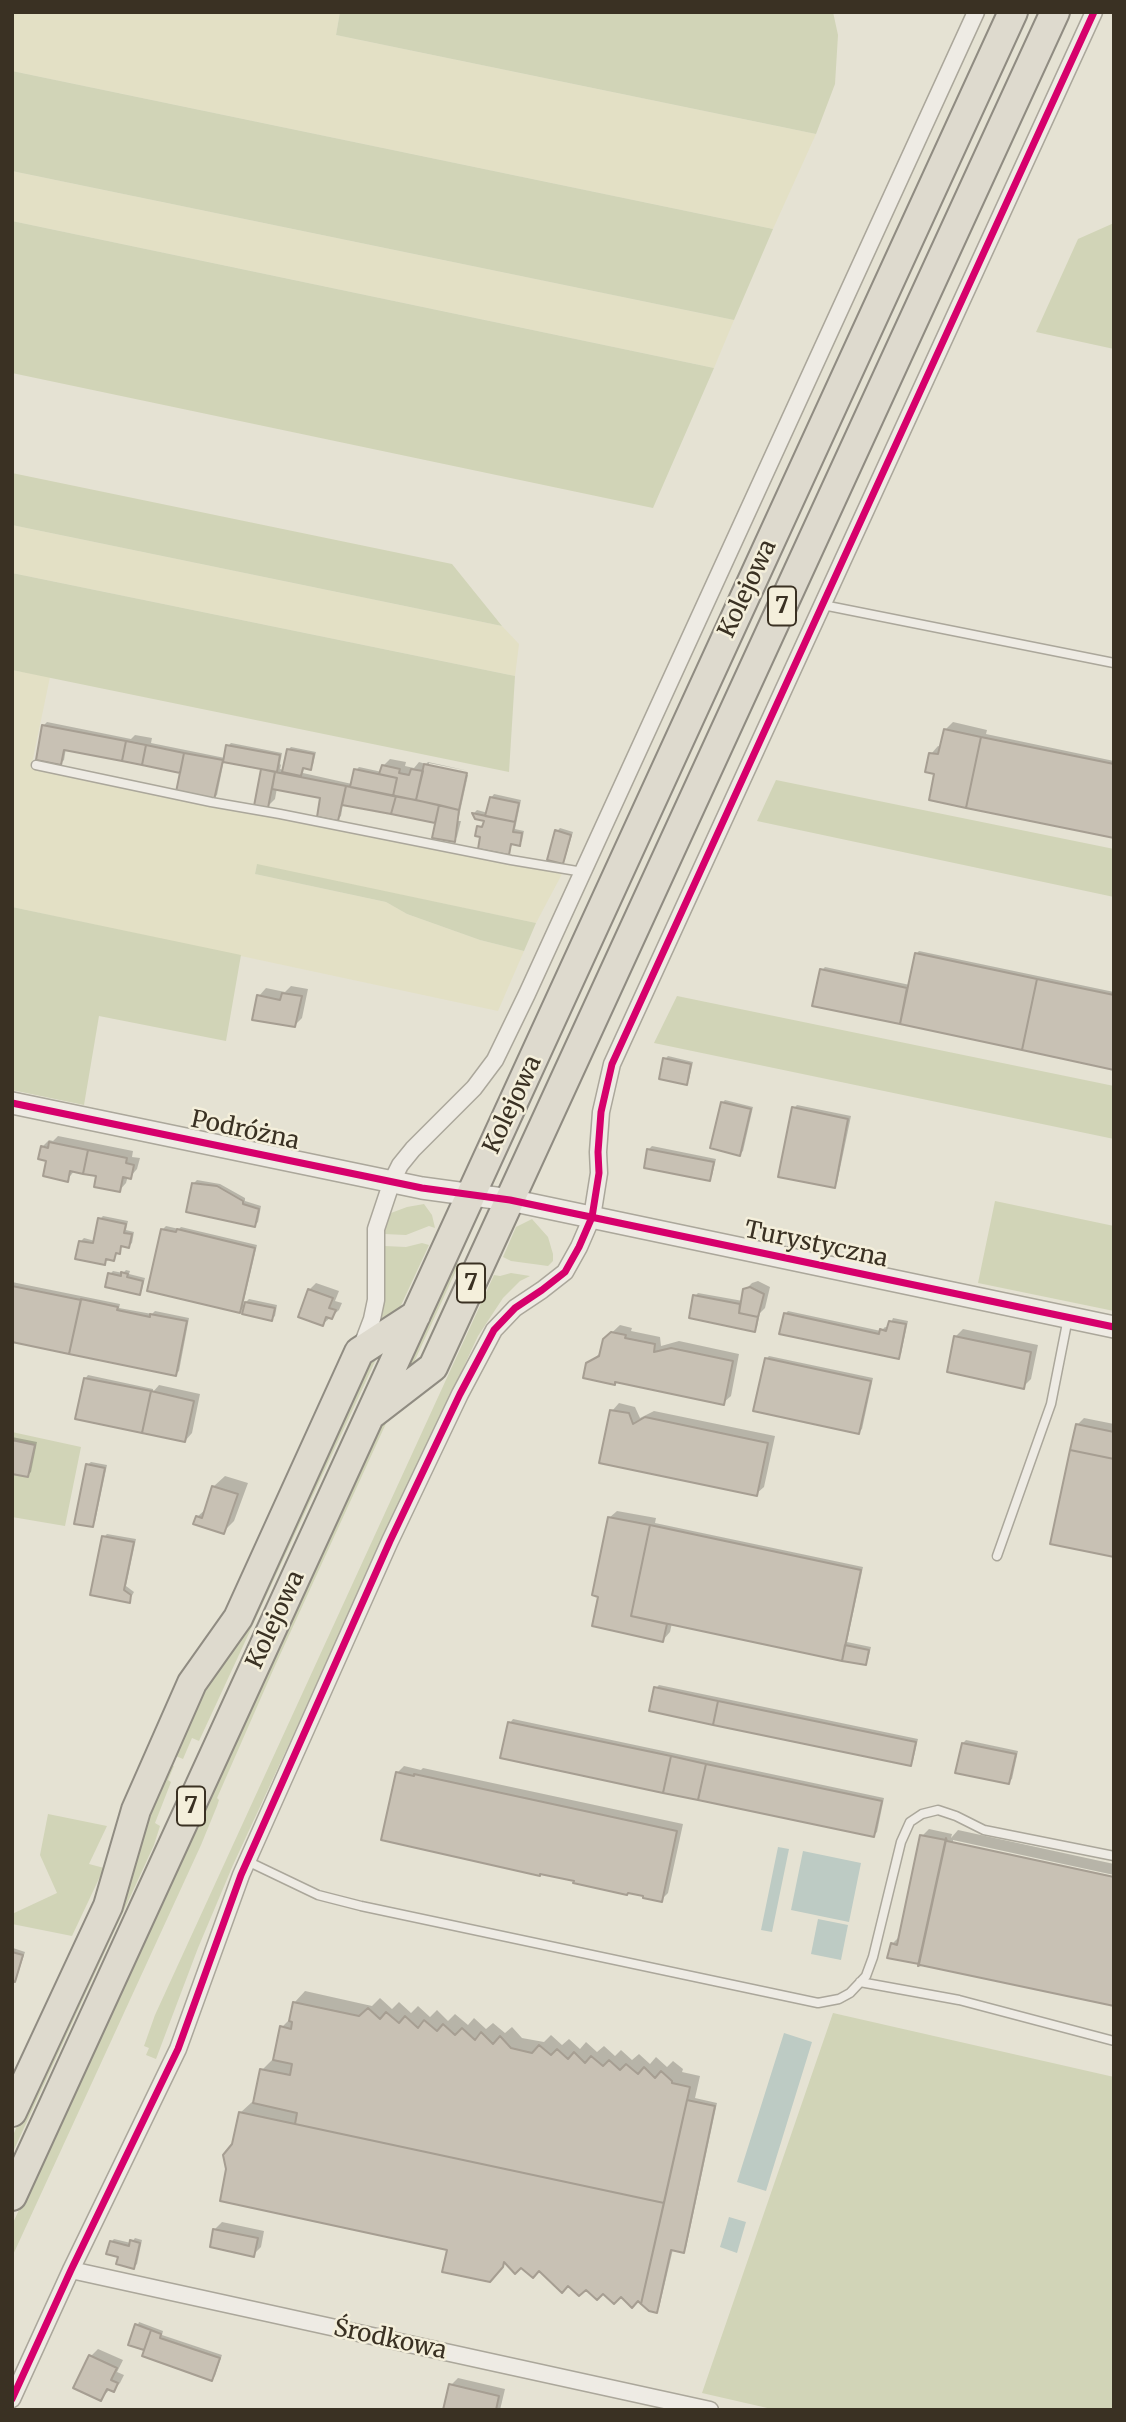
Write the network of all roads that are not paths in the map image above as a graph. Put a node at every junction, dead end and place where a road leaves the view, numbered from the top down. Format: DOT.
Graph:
graph roads {
  1 [pos="976,12"];
  2 [pos="1013,12"];
  3 [pos="1055,12"];
  4 [pos="1094,12"];
  5 [pos="823,605"];
  6 [pos="1114,663"];
  7 [pos="36,765"];
  8 [pos="583,872"];
  9 [pos="12,1103"];
  10 [pos="392,1181"];
  11 [pos="471,1195"];
  12 [pos="510,1200"];
  13 [pos="592,1217"];
  14 [pos="416,1315"];
  15 [pos="1069,1317"];
  16 [pos="1114,1327"];
  17 [pos="359,1352"];
  18 [pos="370,1415"];
  19 [pos="997,1556"];
  20 [pos="1114,1856"];
  21 [pos="247,1861"];
  22 [pos="860,1982"];
  23 [pos="1114,2041"];
  24 [pos="12,2112"];
  25 [pos="12,2196"];
  26 [pos="71,2270"];
  27 [pos="12,2399"];
  28 [pos="710,2410"];
  1 -- 8 [label="street"];
  2 -- 11 [label="highway, Kolejowa / 7"];
  3 -- 12 [label="highway, Kolejowa / 7"];
  4 -- 5 [label="street"];
  5 -- 6 [label="lane"];
  5 -- 13 [label="street"];
  7 -- 8 [label="lane"];
  8 -- 10 [label="street"];
  9 -- 10 [label="street, Podróżna"];
  10 -- 11 [label="street, Podróżna"];
  10 -- 17 [label="street"];
  11 -- 12 [label="street, Podróżna"];
  11 -- 14 [label="highway, Kolejowa / 7"];
  12 -- 13 [label="street, Turystyczna"];
  12 -- 18 [label="highway, Kolejowa / 7"];
  13 -- 15 [label="street, Turystyczna"];
  13 -- 21 [label="street"];
  14 -- 17 [label="highway"];
  14 -- 18 [label="highway, Kolejowa / 7"];
  15 -- 16 [label="street, Turystyczna"];
  15 -- 19 [label="lane"];
  17 -- 24 [label="highway"];
  18 -- 25 [label="highway, Kolejowa / 7"];
  20 -- 22 [label="lane"];
  21 -- 22 [label="lane"];
  21 -- 26 [label="street"];
  22 -- 23 [label="lane"];
  26 -- 27 [label="street"];
  26 -- 28 [label="street, Środkowa"];
}
